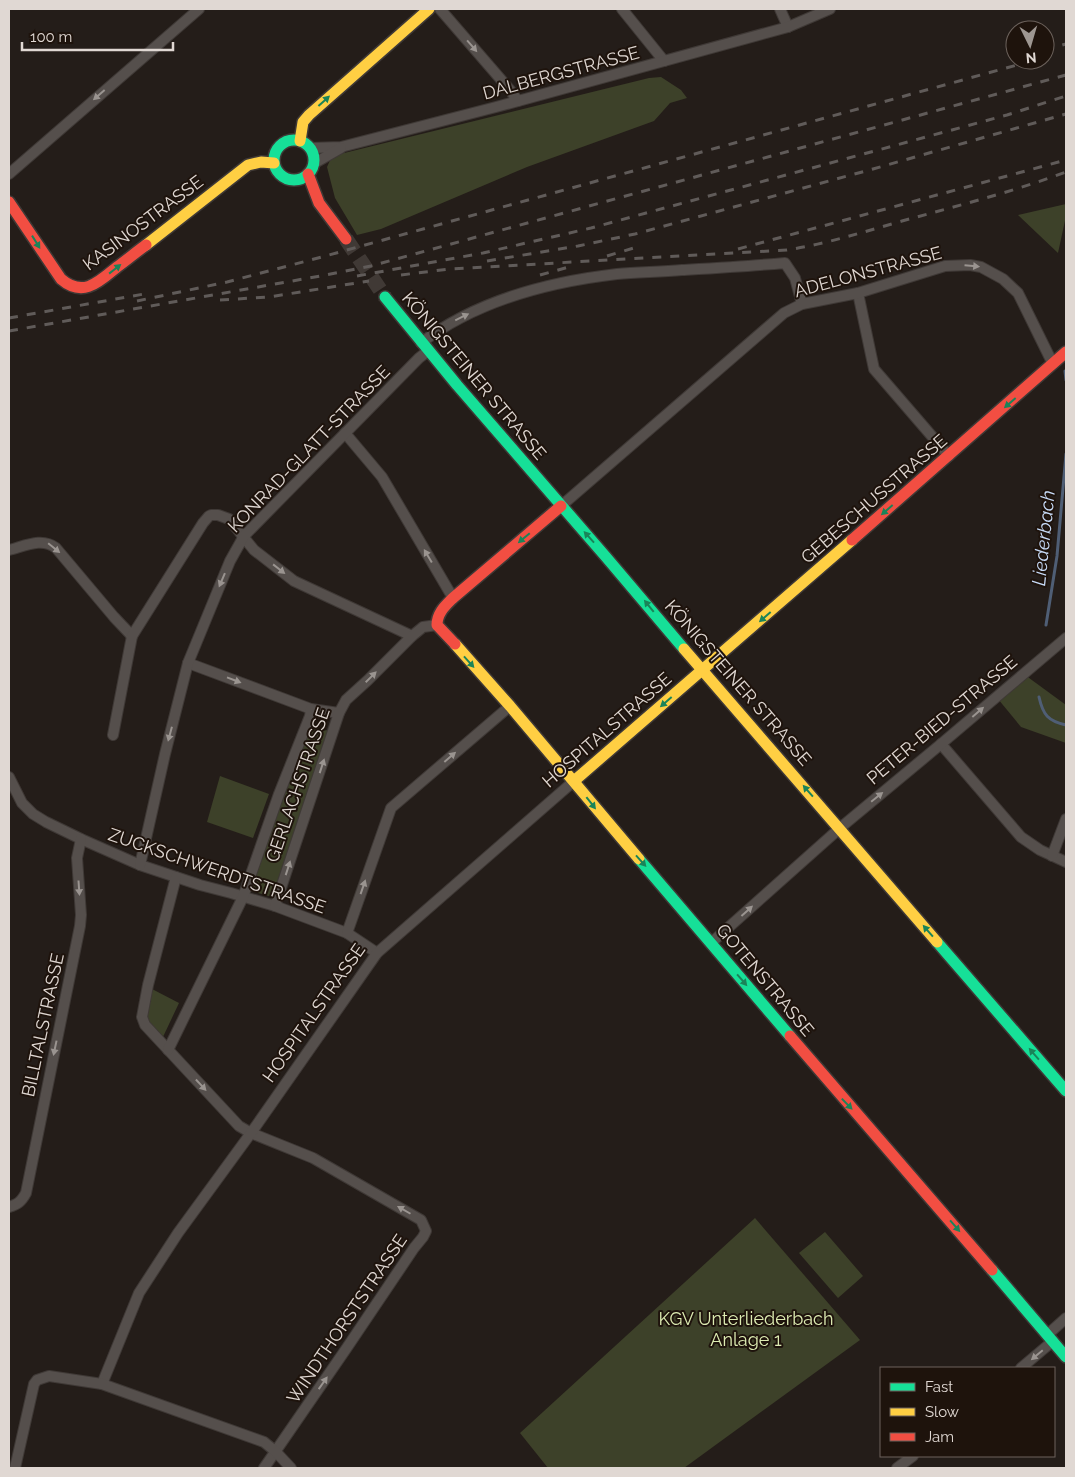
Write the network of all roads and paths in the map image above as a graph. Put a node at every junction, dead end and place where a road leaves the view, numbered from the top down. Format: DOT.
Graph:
graph roads {
  1 [pos="199,9"];
  2 [pos="429,9"];
  3 [pos="440,9"];
  4 [pos="622,9"];
  5 [pos="780,9"];
  6 [pos="830,9"];
  7 [pos="788,27"];
  8 [pos="664,61"];
  9 [pos="518,101"];
  10 [pos="305,145"];
  11 [pos="341,147"];
  12 [pos="274,163"];
  13 [pos="310,169"];
  14 [pos="9,174"];
  15 [pos="291,179"];
  16 [pos="9,202"];
  17 [pos="319,203"];
  18 [pos="346,239"];
  19 [pos="858,293"];
  20 [pos="385,297"];
  21 [pos="802,304"];
  22 [pos="424,347"];
  23 [pos="1066,352"];
  24 [pos="1053,364"];
  25 [pos="346,433"];
  26 [pos="949,456"];
  27 [pos="561,506"];
  28 [pos="244,536"];
  29 [pos="9,550"];
  30 [pos="453,598"];
  31 [pos="437,626"];
  32 [pos="132,636"];
  33 [pos="412,636"];
  34 [pos="1066,638"];
  35 [pos="188,663"];
  36 [pos="703,670"];
  37 [pos="510,706"];
  38 [pos="310,709"];
  39 [pos="339,713"];
  40 [pos="113,735"];
  41 [pos="941,744"];
  42 [pos="9,777"];
  43 [pos="574,781"];
  44 [pos="11,788"];
  45 [pos="1066,819"];
  46 [pos="840,828"];
  47 [pos="81,839"];
  48 [pos="1052,856"];
  49 [pos="1066,862"];
  50 [pos="140,864"];
  51 [pos="176,877"];
  52 [pos="243,897"];
  53 [pos="276,906"];
  54 [pos="347,934"];
  55 [pos="711,943"];
  56 [pos="377,953"];
  57 [pos="168,1050"];
  58 [pos="1066,1091"];
  59 [pos="251,1133"];
  60 [pos="9,1207"];
  61 [pos="1066,1318"];
  62 [pos="1050,1338"];
  63 [pos="1066,1356"];
  64 [pos="1022,1367"];
  65 [pos="102,1384"];
  66 [pos="275,1451"];
  67 [pos="912,1457"];
  68 [pos="15,1468"];
  69 [pos="264,1468"];
  70 [pos="291,1468"];
  71 [pos="896,1468"];
  1 -- 14 [label="street, one-way"];
  10 -- 2 [label="main road, one-way"];
  3 -- 9 [label="street, one-way"];
  4 -- 8 [label="street"];
  5 -- 7 [label="street"];
  6 -- 7 [label="street, DALBERGSTRASSE"];
  7 -- 8 [label="street, DALBERGSTRASSE"];
  8 -- 9 [label="street, DALBERGSTRASSE"];
  9 -- 11 [label="street, DALBERGSTRASSE"];
  10 -- 11 [label="street, DALBERGSTRASSE"];
  10 -- 12 [label="main road"];
  10 -- 13 [label="main road"];
  11 -- 13 [label="street, DALBERGSTRASSE"];
  12 -- 15 [label="main road"];
  16 -- 12 [label="main road, KASINOSTRASSE, one-way"];
  13 -- 15 [label="main road"];
  13 -- 17 [label="main road"];
  15 -- 17 [label="main road"];
  17 -- 18 [label="main road"];
  19 -- 21 [label="street, ADELONSTRASSE"];
  19 -- 24 [label="street, ADELONSTRASSE, one-way"];
  19 -- 26 [label="street"];
  20 -- 22 [label="main road, KÖNIGSTEINER STRASSE"];
  22 -- 21 [label="street, KONRAD-GLATT-STRASSE, one-way"];
  21 -- 27 [label="street, ADELONSTRASSE"];
  22 -- 25 [label="street, KONRAD-GLATT-STRASSE"];
  22 -- 27 [label="main road, KÖNIGSTEINER STRASSE"];
  23 -- 24 [label="main road, GEBESCHUSSTRASSE"];
  24 -- 26 [label="main road, GEBESCHUSSTRASSE, one-way"];
  25 -- 28 [label="street, KONRAD-GLATT-STRASSE"];
  30 -- 25 [label="street, one-way"];
  26 -- 36 [label="main road, GEBESCHUSSTRASSE, one-way"];
  27 -- 30 [label="main road, one-way"];
  36 -- 27 [label="main road, KÖNIGSTEINER STRASSE, one-way"];
  28 -- 32 [label="street"];
  28 -- 33 [label="street, one-way"];
  28 -- 35 [label="street, KONRAD-GLATT-STRASSE, one-way"];
  29 -- 32 [label="street, one-way"];
  30 -- 31 [label="main road"];
  31 -- 33 [label="street, GERLACHSTRASSE"];
  31 -- 37 [label="main road, GOTENSTRASSE, one-way"];
  32 -- 40 [label="street"];
  39 -- 33 [label="street, GERLACHSTRASSE, one-way"];
  41 -- 34 [label="street, PETER-BIED-STRASSE, one-way"];
  35 -- 38 [label="street, one-way"];
  35 -- 50 [label="street, KONRAD-GLATT-STRASSE, one-way"];
  36 -- 43 [label="main road, HOSPITALSTRASSE, one-way"];
  46 -- 36 [label="main road, KÖNIGSTEINER STRASSE, one-way"];
  37 -- 43 [label="main road, GOTENSTRASSE"];
  54 -- 37 [label="street, one-way"];
  38 -- 39 [label="street"];
  38 -- 52 [label="street, GERLACHSTRASSE"];
  53 -- 39 [label="street, GERLACHSTRASSE, one-way"];
  46 -- 41 [label="street, PETER-BIED-STRASSE, one-way"];
  41 -- 48 [label="street"];
  42 -- 44 [label="street, ZUCKSCHWERDTSTRASSE"];
  43 -- 55 [label="main road, GOTENSTRASSE, one-way"];
  43 -- 56 [label="street, HOSPITALSTRASSE"];
  44 -- 47 [label="street, ZUCKSCHWERDTSTRASSE"];
  45 -- 48 [label="street"];
  55 -- 46 [label="street, PETER-BIED-STRASSE, one-way"];
  58 -- 46 [label="main road, KÖNIGSTEINER STRASSE, one-way"];
  47 -- 50 [label="street, ZUCKSCHWERDTSTRASSE"];
  47 -- 60 [label="street, BILLTALSTRASSE, one-way"];
  48 -- 49 [label="street"];
  50 -- 51 [label="street, ZUCKSCHWERDTSTRASSE"];
  51 -- 52 [label="street, ZUCKSCHWERDTSTRASSE"];
  51 -- 57 [label="street"];
  52 -- 53 [label="street, ZUCKSCHWERDTSTRASSE"];
  52 -- 57 [label="street, GERLACHSTRASSE"];
  53 -- 54 [label="street, ZUCKSCHWERDTSTRASSE"];
  54 -- 56 [label="street, ZUCKSCHWERDTSTRASSE"];
  55 -- 62 [label="main road, GOTENSTRASSE, one-way"];
  56 -- 59 [label="street, HOSPITALSTRASSE"];
  57 -- 59 [label="street, one-way"];
  59 -- 65 [label="street, HOSPITALSTRASSE"];
  66 -- 59 [label="street, WINDTHORSTSTRASSE, one-way"];
  61 -- 62 [label="street"];
  62 -- 63 [label="main road, GOTENSTRASSE"];
  62 -- 64 [label="street, one-way"];
  65 -- 66 [label="street"];
  65 -- 68 [label="street"];
  66 -- 69 [label="street, WINDTHORSTSTRASSE"];
  66 -- 70 [label="street"];
  67 -- 71 [label="street"];
}
